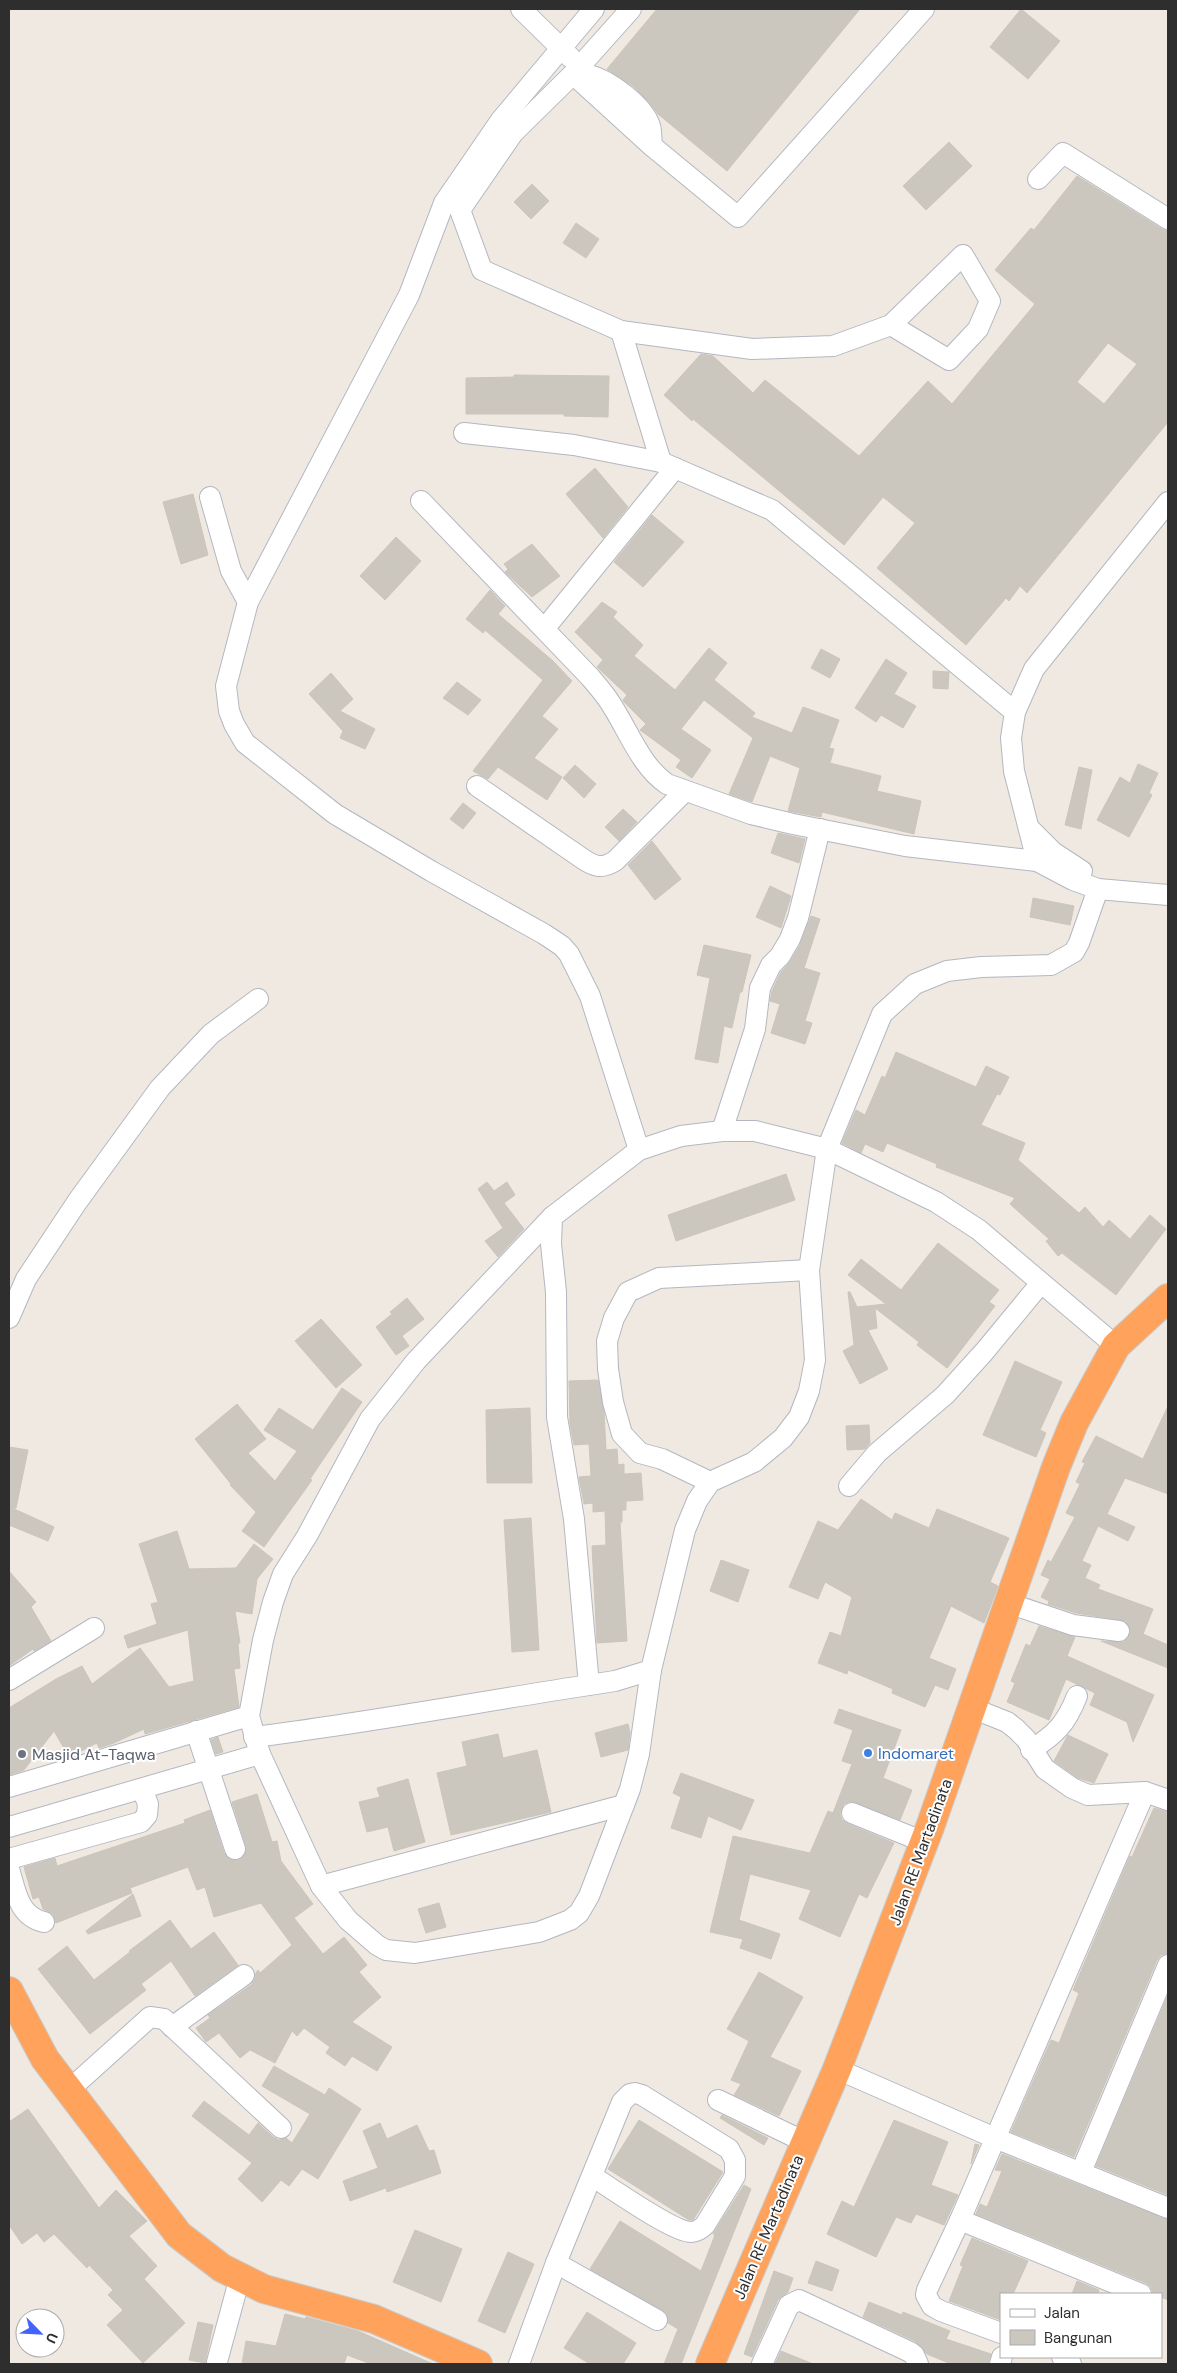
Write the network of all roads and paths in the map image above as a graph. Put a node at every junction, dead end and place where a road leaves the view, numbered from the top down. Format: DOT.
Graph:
graph roads {
  1 [pos="521,9"];
  2 [pos="594,9"];
  3 [pos="631,9"];
  4 [pos="924,9"];
  5 [pos="562,49"];
  6 [pos="578,73"];
  7 [pos="1038,179"];
  8 [pos="1168,219"];
  9 [pos="891,325"];
  10 [pos="621,332"];
  11 [pos="464,433"];
  12 [pos="668,465"];
  13 [pos="210,497"];
  14 [pos="421,501"];
  15 [pos="1168,502"];
  16 [pos="248,602"];
  17 [pos="545,628"];
  18 [pos="1015,712"];
  19 [pos="477,786"];
  20 [pos="684,792"];
  21 [pos="820,829"];
  22 [pos="1045,857"];
  23 [pos="1168,885"];
  24 [pos="1098,889"];
  25 [pos="1168,895"];
  26 [pos="258,999"];
  27 [pos="722,1131"];
  28 [pos="827,1149"];
  29 [pos="639,1150"];
  30 [pos="552,1217"];
  31 [pos="809,1270"];
  32 [pos="1041,1283"];
  33 [pos="1168,1298"];
  34 [pos="9,1318"];
  35 [pos="1116,1346"];
  36 [pos="710,1482"];
  37 [pos="848,1486"];
  38 [pos="1008,1603"];
  39 [pos="94,1628"];
  40 [pos="1118,1631"];
  41 [pos="651,1670"];
  42 [pos="9,1680"];
  43 [pos="589,1685"];
  44 [pos="1077,1696"];
  45 [pos="972,1708"];
  46 [pos="249,1716"];
  47 [pos="196,1731"];
  48 [pos="257,1746"];
  49 [pos="1031,1750"];
  50 [pos="208,1769"];
  51 [pos="9,1786"];
  52 [pos="142,1789"];
  53 [pos="1144,1792"];
  54 [pos="1168,1800"];
  55 [pos="624,1805"];
  56 [pos="852,1813"];
  57 [pos="9,1827"];
  58 [pos="924,1842"];
  59 [pos="235,1849"];
  60 [pos="9,1859"];
  61 [pos="9,1869"];
  62 [pos="321,1886"];
  63 [pos="44,1922"];
  64 [pos="1168,1965"];
  65 [pos="244,1976"];
  66 [pos="9,1991"];
  67 [pos="172,2027"];
  68 [pos="837,2069"];
  69 [pos="69,2090"];
  70 [pos="718,2100"];
  71 [pos="281,2128"];
  72 [pos="995,2138"];
  73 [pos="805,2142"];
  74 [pos="1081,2172"];
  75 [pos="592,2176"];
  76 [pos="1167,2204"];
  77 [pos="960,2220"];
  78 [pos="556,2263"];
  79 [pos="240,2277"];
  80 [pos="1139,2293"];
  81 [pos="657,2320"];
  82 [pos="1000,2334"];
  83 [pos="217,2362"];
  84 [pos="478,2364"];
  85 [pos="519,2364"];
  86 [pos="710,2364"];
  87 [pos="762,2364"];
  88 [pos="918,2364"];
  1 -- 5 [label="street"];
  2 -- 5 [label="street"];
  3 -- 6 [label="street"];
  4 -- 6 [label="street"];
  5 -- 6 [label="street"];
  5 -- 16 [label="street"];
  6 -- 10 [label="street"];
  7 -- 8 [label="street"];
  9 -- 9 [label="street"];
  9 -- 10 [label="street"];
  10 -- 12 [label="street"];
  11 -- 12 [label="street"];
  12 -- 17 [label="street"];
  12 -- 18 [label="street"];
  13 -- 16 [label="street"];
  14 -- 17 [label="street"];
  15 -- 18 [label="street"];
  16 -- 29 [label="street"];
  17 -- 20 [label="street"];
  18 -- 22 [label="street"];
  19 -- 20 [label="street"];
  20 -- 21 [label="street"];
  21 -- 22 [label="street"];
  21 -- 27 [label="street"];
  22 -- 23 [label="street"];
  22 -- 24 [label="street"];
  24 -- 25 [label="street"];
  24 -- 28 [label="street"];
  26 -- 34 [label="street"];
  27 -- 28 [label="street"];
  27 -- 29 [label="street"];
  28 -- 31 [label="street"];
  28 -- 32 [label="street"];
  29 -- 30 [label="street"];
  30 -- 43 [label="street"];
  30 -- 46 [label="street"];
  31 -- 36 [label="street"];
  31 -- 36 [label="street"];
  32 -- 35 [label="street"];
  32 -- 37 [label="street"];
  33 -- 35 [label="highway, Jalan RE Martadinata"];
  35 -- 38 [label="highway, Jalan RE Martadinata"];
  36 -- 41 [label="street"];
  38 -- 40 [label="street"];
  38 -- 45 [label="highway, Jalan RE Martadinata"];
  39 -- 42 [label="street"];
  41 -- 43 [label="street"];
  41 -- 55 [label="street"];
  43 -- 48 [label="street"];
  44 -- 49 [label="street"];
  45 -- 49 [label="street"];
  45 -- 58 [label="highway, Jalan RE Martadinata"];
  46 -- 47 [label="street"];
  46 -- 48 [label="street"];
  47 -- 50 [label="street"];
  47 -- 51 [label="street"];
  48 -- 50 [label="street"];
  48 -- 62 [label="street"];
  49 -- 53 [label="street"];
  50 -- 52 [label="street"];
  50 -- 59 [label="street"];
  52 -- 57 [label="street"];
  52 -- 60 [label="street"];
  53 -- 54 [label="street"];
  53 -- 72 [label="street"];
  55 -- 62 [label="street"];
  55 -- 62 [label="street"];
  56 -- 58 [label="street"];
  58 -- 68 [label="highway, Jalan RE Martadinata"];
  61 -- 63 [label="street"];
  64 -- 74 [label="street"];
  65 -- 67 [label="street"];
  66 -- 69 [label="highway"];
  67 -- 69 [label="street"];
  67 -- 71 [label="street"];
  68 -- 72 [label="street"];
  68 -- 73 [label="highway, Jalan RE Martadinata"];
  69 -- 79 [label="highway"];
  70 -- 73 [label="street"];
  72 -- 74 [label="street"];
  72 -- 77 [label="street"];
  73 -- 86 [label="highway, Jalan RE Martadinata"];
  74 -- 76 [label="street"];
  75 -- 75 [label="street"];
  75 -- 78 [label="street"];
  77 -- 80 [label="street"];
  77 -- 82 [label="street"];
  78 -- 81 [label="street"];
  78 -- 85 [label="street"];
  79 -- 83 [label="street"];
  79 -- 84 [label="highway"];
  87 -- 88 [label="street"];
}
